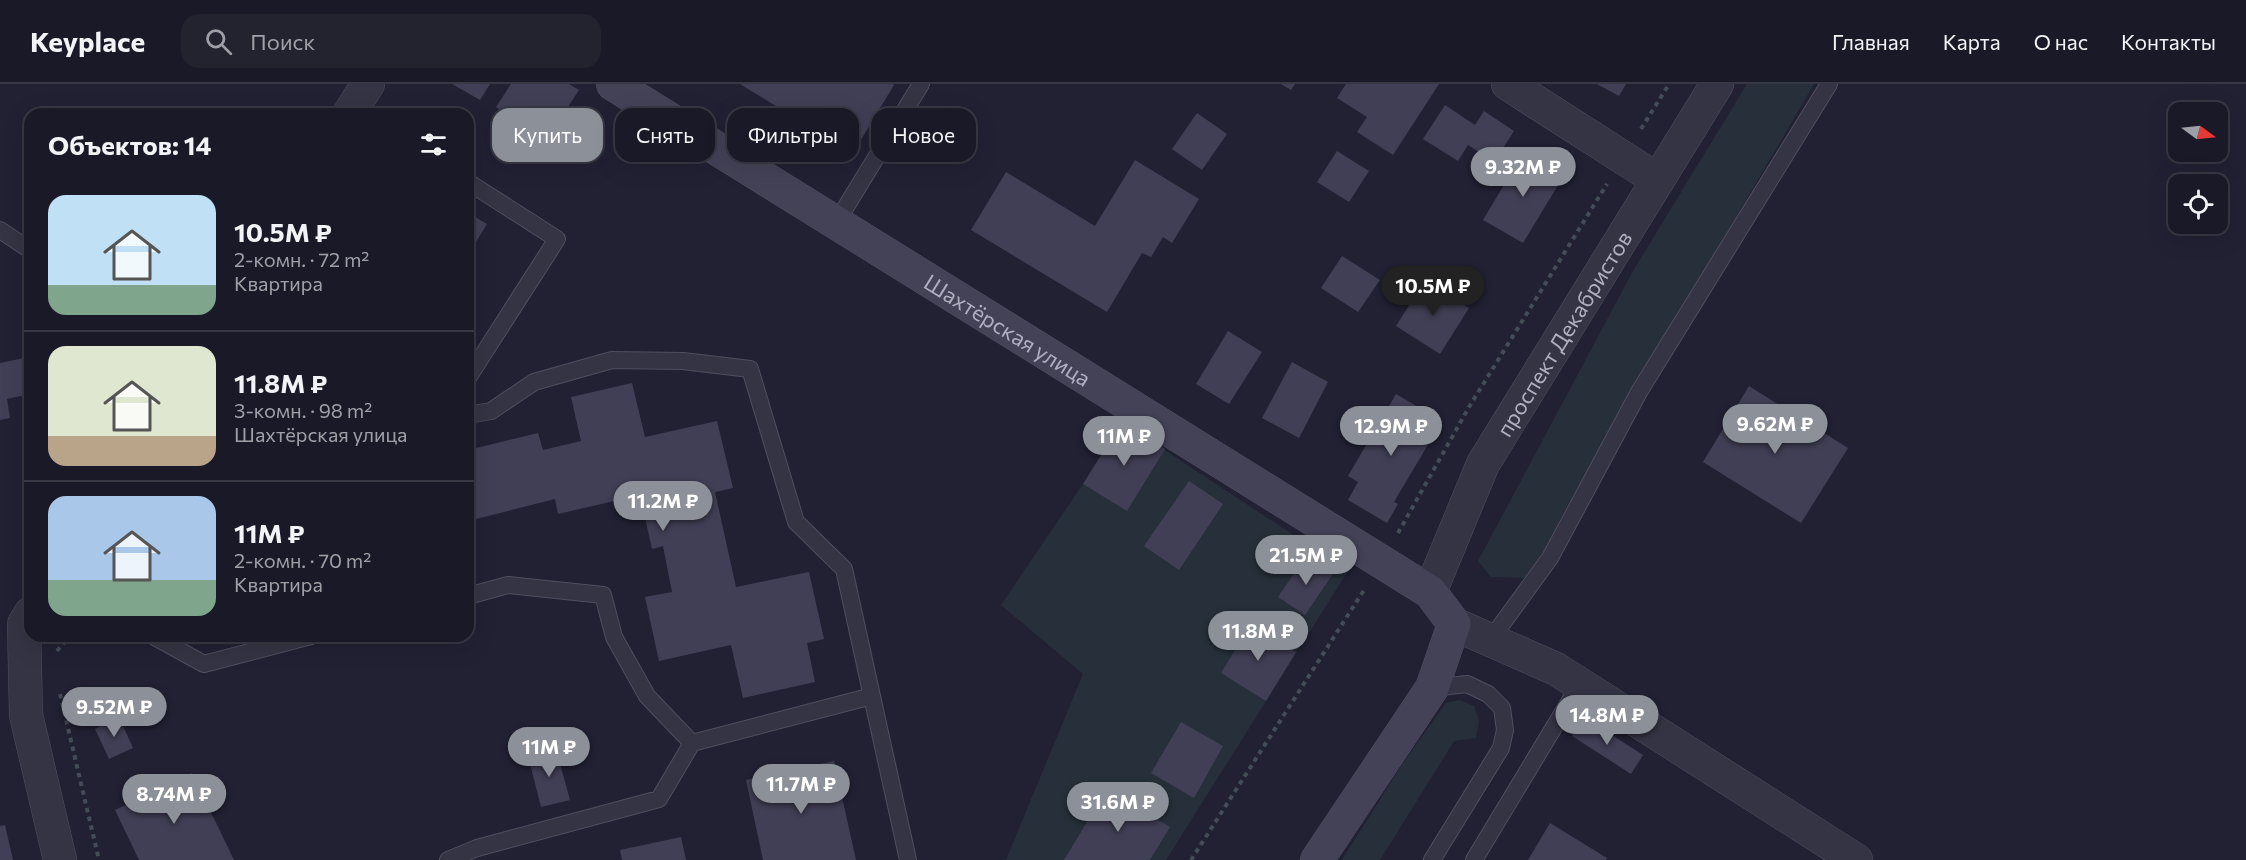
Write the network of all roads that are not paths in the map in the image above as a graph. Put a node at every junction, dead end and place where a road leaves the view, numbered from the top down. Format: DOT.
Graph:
graph roads {
  1 [pos="613,84"];
  2 [pos="921,84"];
  3 [pos="1508,84"];
  4 [pos="1717,84"];
  5 [pos="1829,84"];
  6 [pos="646,93"];
  7 [pos="1658,180"];
  8 [pos="474,186"];
  9 [pos="836,222"];
  10 [pos="0,230"];
  11 [pos="24,246"];
  12 [pos="474,369"];
  13 [pos="474,413"];
  14 [pos="1430,592"];
  15 [pos="474,594"];
  16 [pos="1454,624"];
  17 [pos="1491,639"];
  18 [pos="27,642"];
  19 [pos="164,642"];
  20 [pos="288,642"];
  21 [pos="1580,684"];
  22 [pos="1432,687"];
  23 [pos="872,696"];
  24 [pos="692,743"];
  25 [pos="60,860"];
  26 [pos="448,860"];
  27 [pos="908,860"];
  28 [pos="1317,860"];
  29 [pos="1432,860"];
  30 [pos="1474,860"];
  31 [pos="1856,860"];
  1 -- 6 [label="main road, Шахтёрская улица"];
  2 -- 9 [label="lane"];
  3 -- 7 [label="street"];
  4 -- 7 [label="street, проспект Декабристов"];
  5 -- 17 [label="lane"];
  6 -- 9 [label="main road, Шахтёрская улица"];
  7 -- 14 [label="street, проспект Декабристов"];
  8 -- 12 [label="lane"];
  9 -- 14 [label="main road, Шахтёрская улица"];
  10 -- 11 [label="lane"];
  13 -- 23 [label="lane"];
  14 -- 16 [label="main road, Шахтёрская улица"];
  15 -- 24 [label="lane"];
  16 -- 17 [label="street"];
  16 -- 22 [label="main road"];
  17 -- 21 [label="street"];
  18 -- 25 [label="street"];
  19 -- 20 [label="lane"];
  21 -- 30 [label="lane"];
  21 -- 31 [label="street"];
  22 -- 28 [label="main road"];
  22 -- 29 [label="lane"];
  23 -- 24 [label="lane"];
  23 -- 27 [label="lane"];
  24 -- 26 [label="lane"];
}
